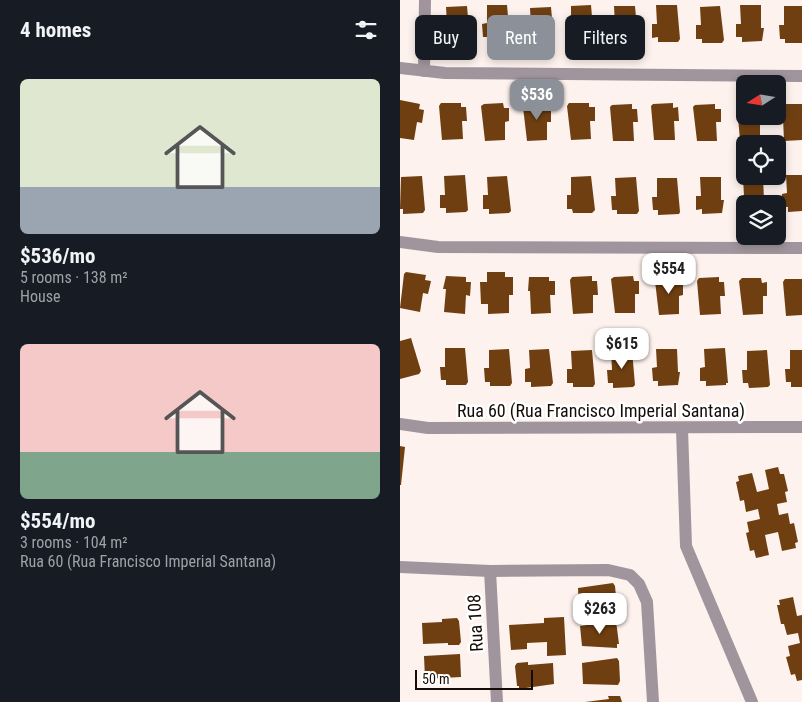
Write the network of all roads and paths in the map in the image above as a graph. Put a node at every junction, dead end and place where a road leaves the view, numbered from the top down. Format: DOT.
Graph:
graph roads {
  1 [pos="425,0"];
  2 [pos="400,68"];
  3 [pos="424,71"];
  4 [pos="802,76"];
  5 [pos="400,242"];
  6 [pos="802,248"];
  7 [pos="400,424"];
  8 [pos="802,427"];
  9 [pos="682,428"];
  10 [pos="400,567"];
  11 [pos="490,571"];
  12 [pos="497,702"];
  13 [pos="653,702"];
  14 [pos="752,702"];
  1 -- 3 [label="street"];
  2 -- 3 [label="street"];
  3 -- 4 [label="street"];
  5 -- 6 [label="street"];
  7 -- 9 [label="street, Rua 60 (Rua Francisco Imperial Santana)"];
  8 -- 9 [label="street, Rua 60 (Rua Francisco Imperial Santana)"];
  9 -- 14 [label="street"];
  10 -- 11 [label="street"];
  11 -- 12 [label="street, Rua 108"];
  11 -- 13 [label="street"];
}
